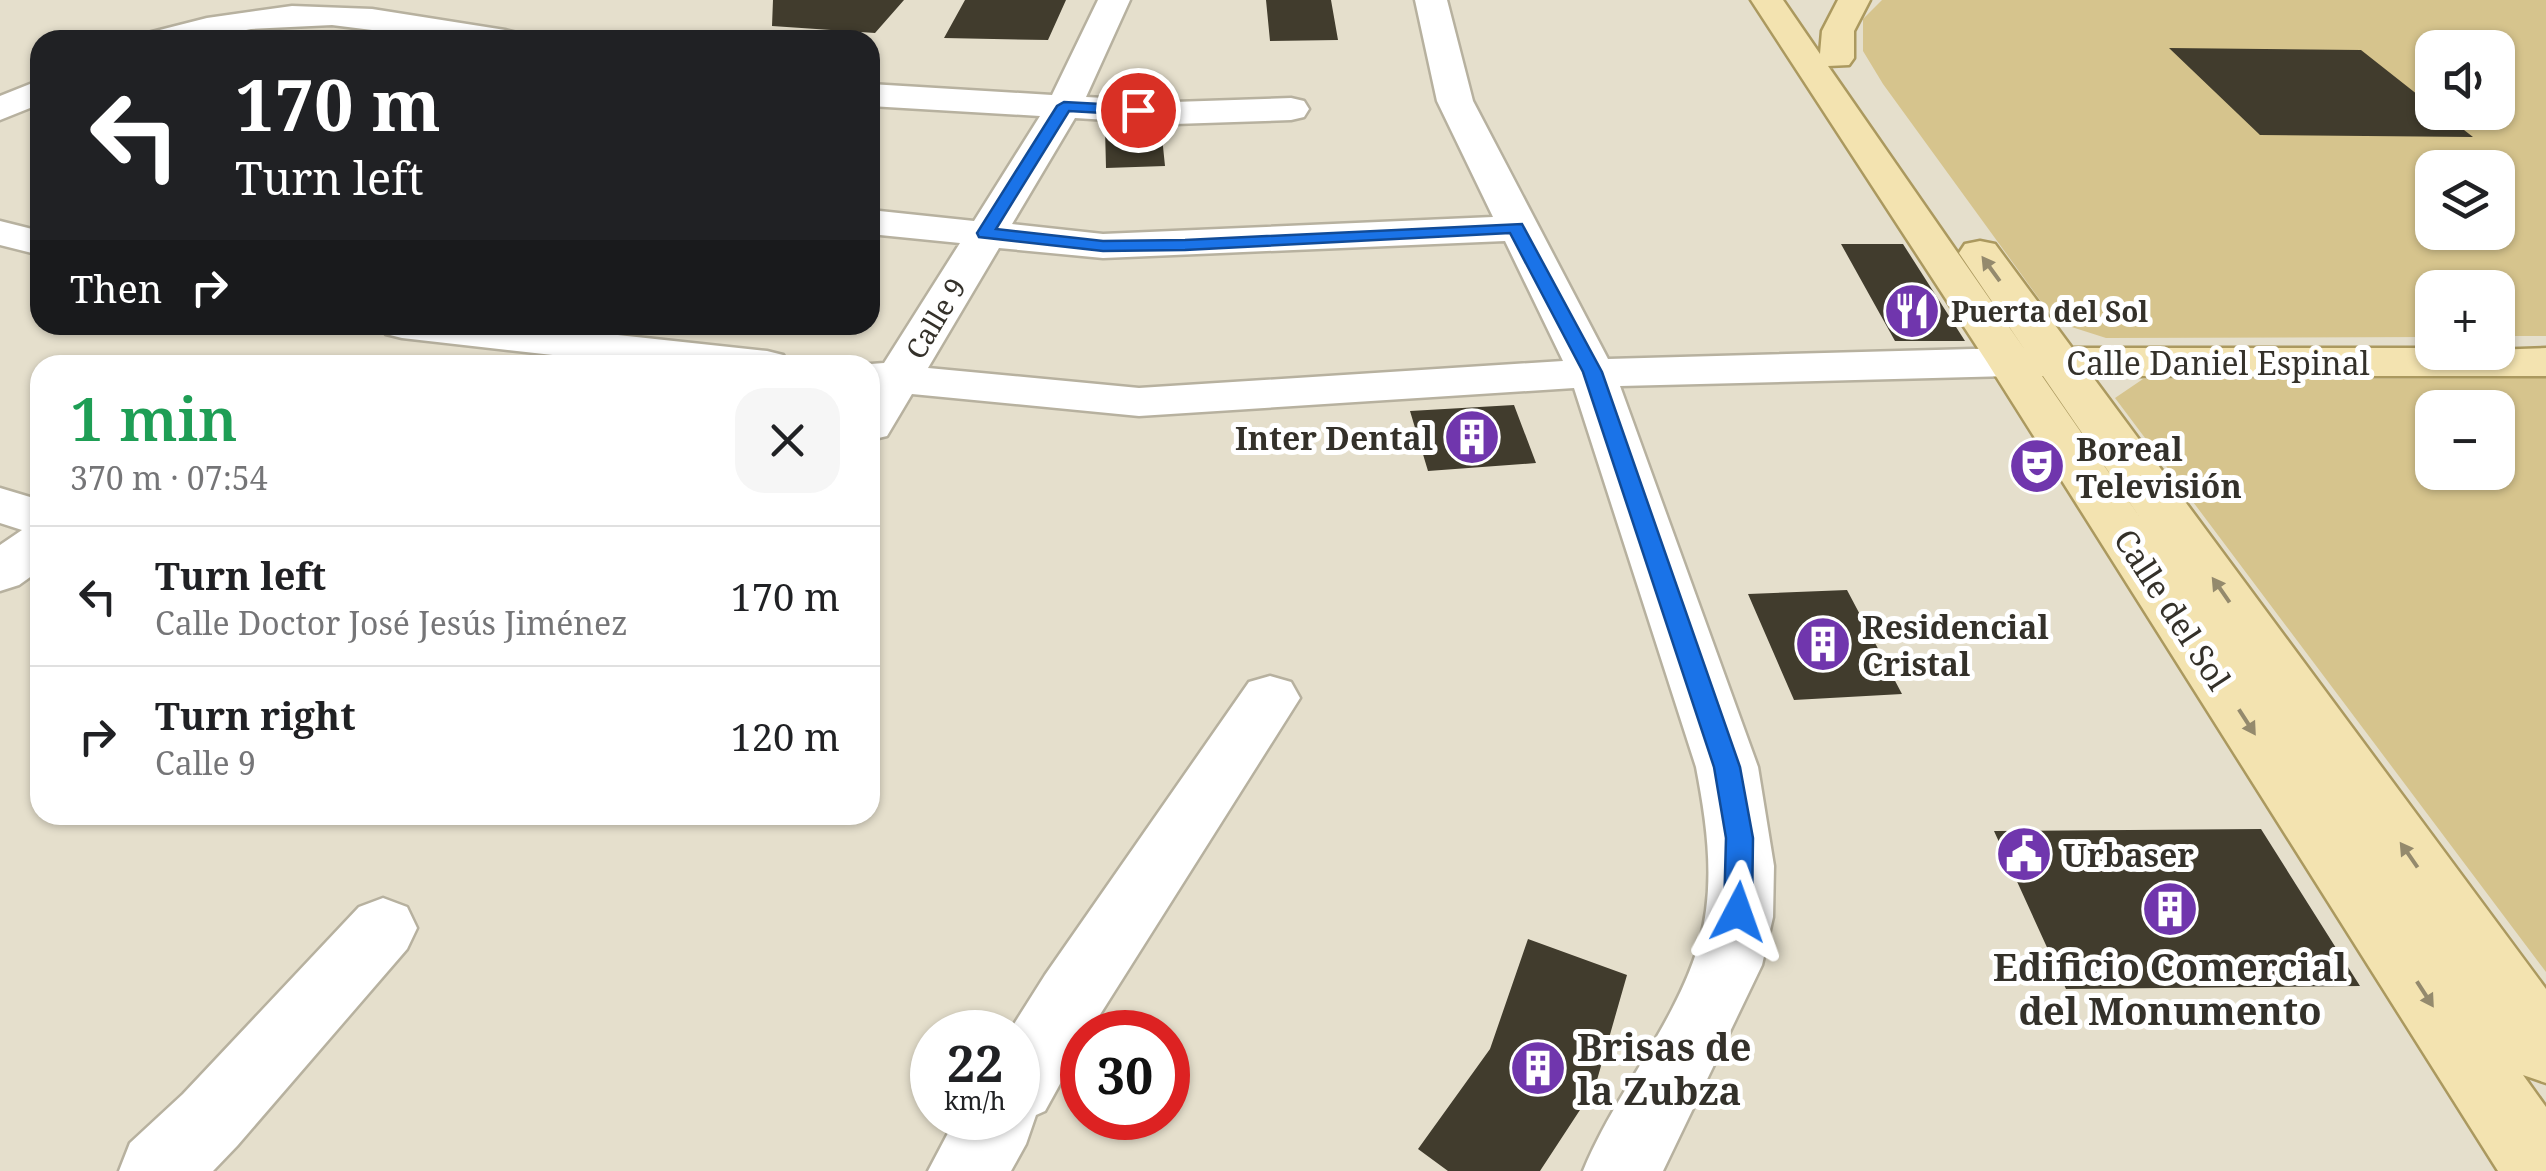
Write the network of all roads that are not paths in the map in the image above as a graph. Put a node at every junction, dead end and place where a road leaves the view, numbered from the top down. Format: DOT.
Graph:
graph roads {
  1 [pos="400,0"];
  2 [pos="1114,0"];
  3 [pos="1432,0"];
  4 [pos="1767,0"];
  5 [pos="1796,0"];
  6 [pos="1854,0"];
  7 [pos="354,11"];
  8 [pos="192,30"];
  9 [pos="453,30"];
  10 [pos="1837,58"];
  11 [pos="30,96"];
  12 [pos="880,96"];
  13 [pos="1064,106"];
  14 [pos="0,109"];
  15 [pos="1291,109"];
  16 [pos="880,223"];
  17 [pos="1516,228"];
  18 [pos="0,233"];
  19 [pos="985,233"];
  20 [pos="30,240"];
  21 [pos="443,335"];
  22 [pos="478,335"];
  23 [pos="404,355"];
  24 [pos="671,355"];
  25 [pos="2035,362"];
  26 [pos="2546,362"];
  27 [pos="1592,372"];
  28 [pos="884,377"];
  29 [pos="0,505"];
  30 [pos="30,515"];
  31 [pos="30,550"];
  32 [pos="0,572"];
  33 [pos="1270,698"];
  34 [pos="383,928"];
  35 [pos="1040,1049"];
  36 [pos="2546,1049"];
  37 [pos="2522,1108"];
  38 [pos="986,1140"];
  39 [pos="158,1171"];
  40 [pos="967,1171"];
  41 [pos="1622,1171"];
  42 [pos="2542,1171"];
  1 -- 7 [label="street"];
  2 -- 13 [label="street, Calle 9"];
  3 -- 17 [label="street"];
  4 -- 25 [label="main road, Calle del Sol"];
  5 -- 10 [label="main road, Calle del Sol"];
  6 -- 10 [label="main road"];
  7 -- 8 [label="street"];
  7 -- 9 [label="street"];
  25 -- 10 [label="main road, Calle del Sol, one-way"];
  11 -- 14 [label="street"];
  12 -- 13 [label="street"];
  13 -- 15 [label="street"];
  13 -- 19 [label="street, Calle 9"];
  16 -- 19 [label="street"];
  17 -- 19 [label="street"];
  17 -- 27 [label="street"];
  18 -- 20 [label="street"];
  19 -- 28 [label="street, Calle 9"];
  21 -- 23 [label="street"];
  22 -- 24 [label="street"];
  25 -- 26 [label="main road, Calle Daniel Espinal"];
  25 -- 27 [label="street"];
  36 -- 25 [label="main road, Calle del Sol, one-way"];
  25 -- 37 [label="main road, Calle del Sol, one-way"];
  27 -- 28 [label="street"];
  27 -- 41 [label="street"];
  29 -- 30 [label="street"];
  31 -- 32 [label="street"];
  33 -- 35 [label="street"];
  34 -- 39 [label="street"];
  37 -- 42 [label="main road, Calle del Sol"];
  38 -- 40 [label="street"];
}
